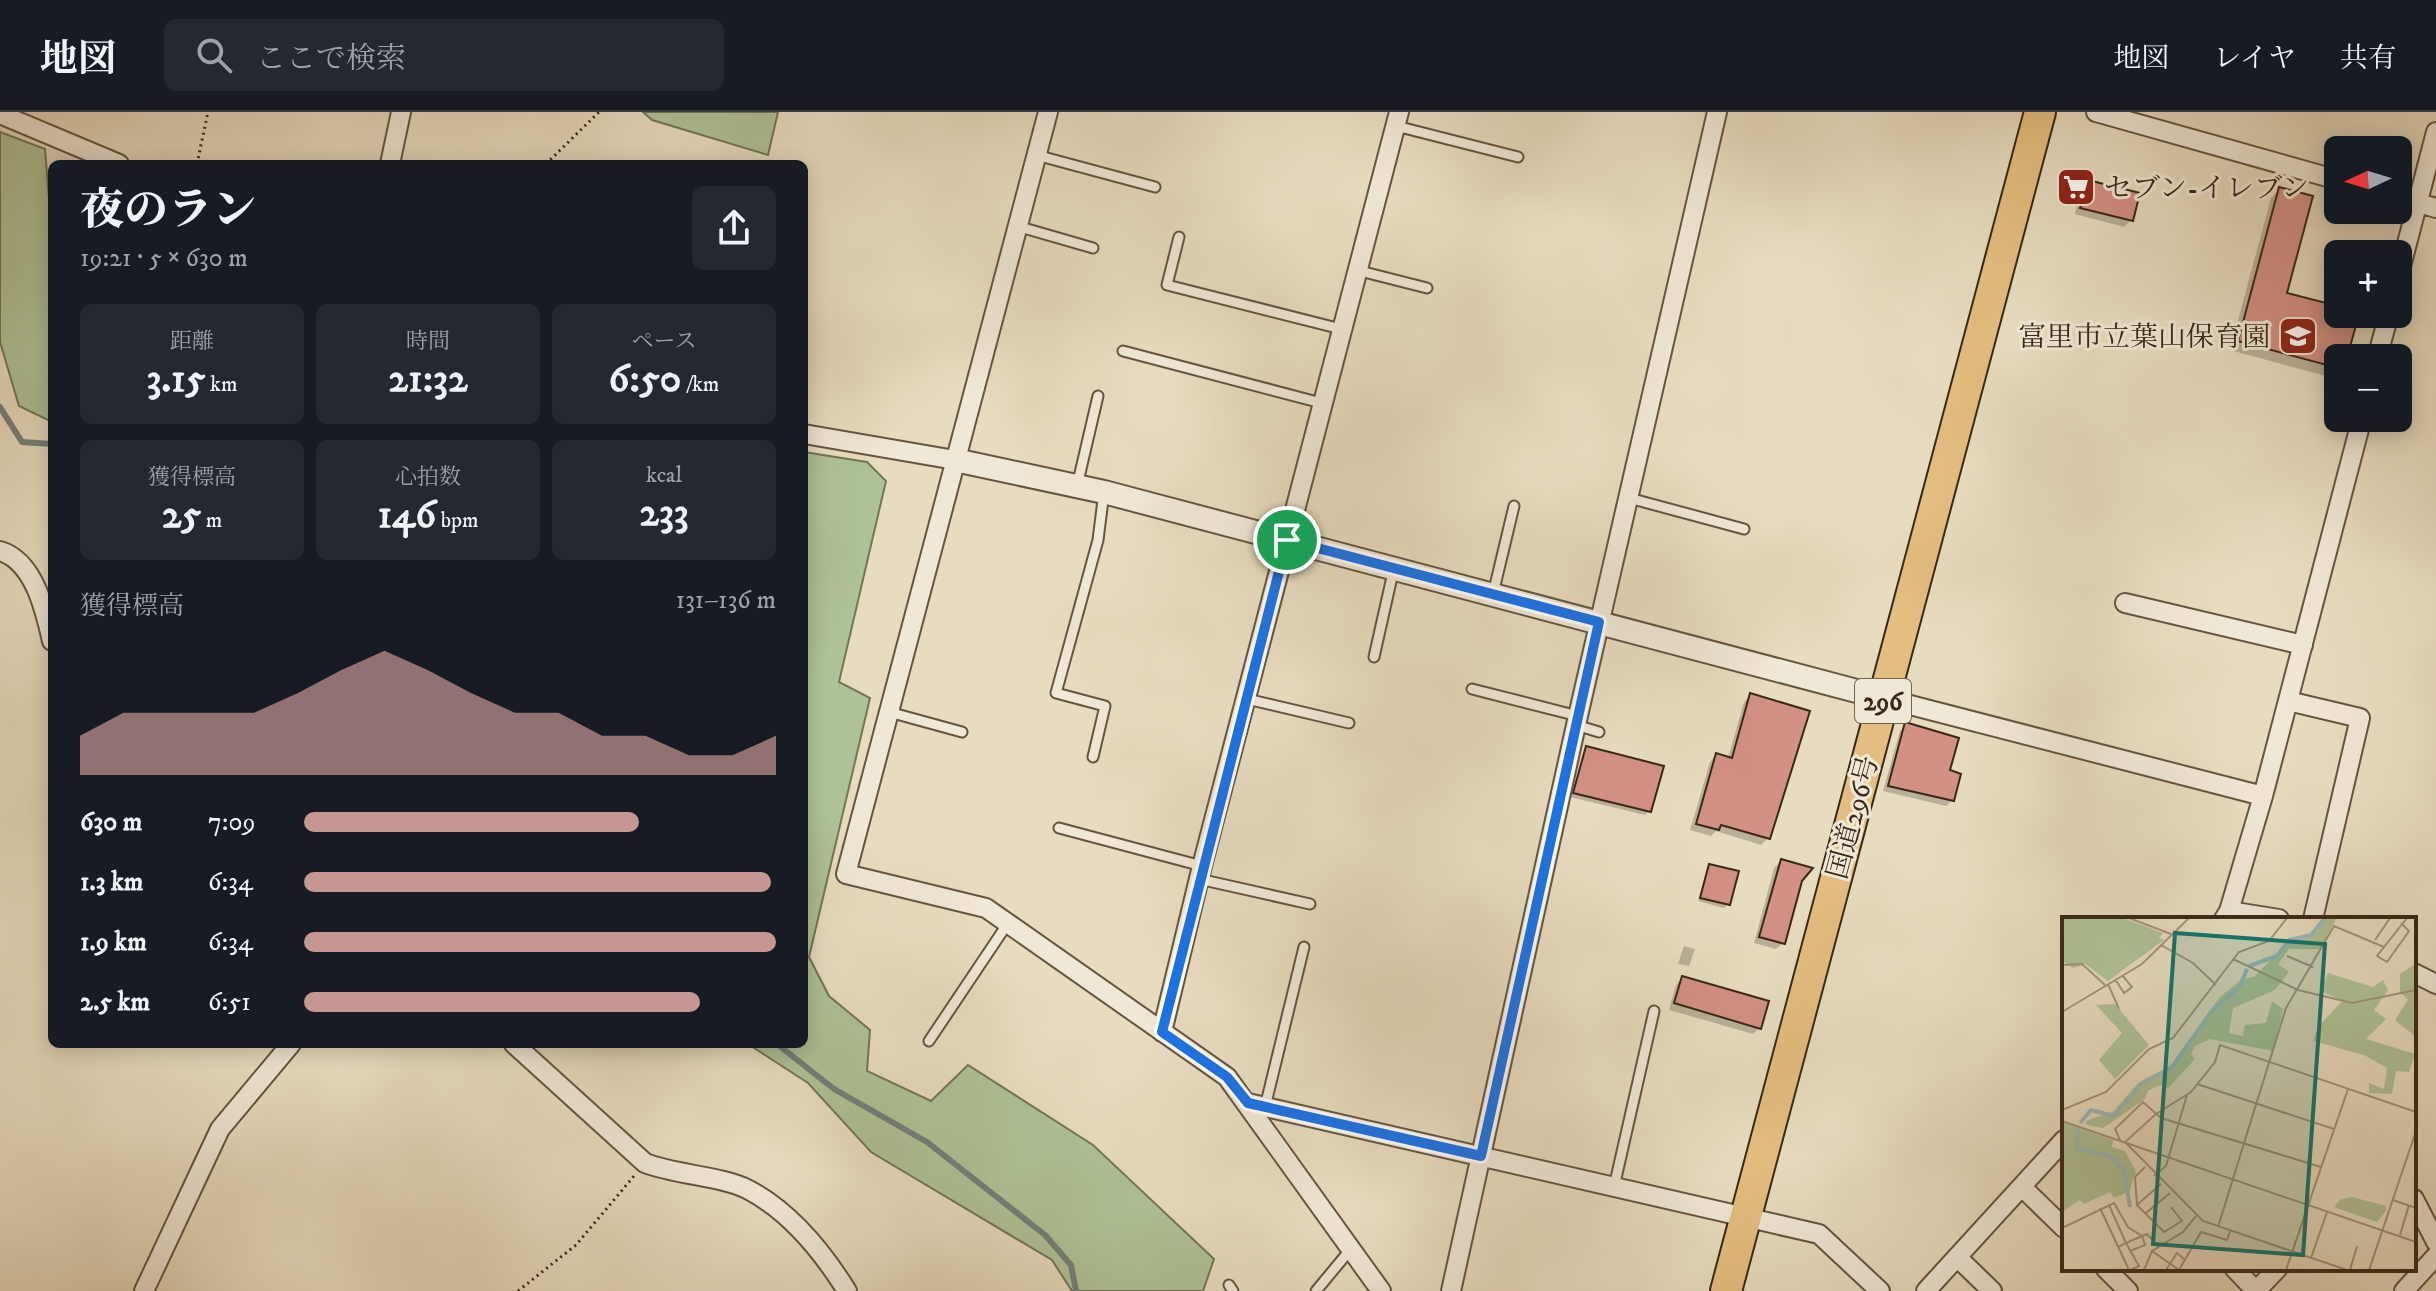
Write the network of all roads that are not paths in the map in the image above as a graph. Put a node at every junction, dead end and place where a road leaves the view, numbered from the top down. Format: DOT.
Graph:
graph roads {
  1 [pos="401,112"];
  2 [pos="1048,112"];
  3 [pos="1717,112"];
  4 [pos="2040,112"];
  5 [pos="2096,112"];
  6 [pos="0,114"];
  7 [pos="1398,119"];
  8 [pos="2436,132"];
  9 [pos="1036,155"];
  10 [pos="1518,157"];
  11 [pos="109,160"];
  12 [pos="391,160"];
  13 [pos="2324,176"];
  14 [pos="1155,187"];
  15 [pos="2427,205"];
  16 [pos="1017,226"];
  17 [pos="1179,237"];
  18 [pos="2412,243"];
  19 [pos="1093,248"];
  20 [pos="1360,271"];
  21 [pos="1427,288"];
  22 [pos="1345,330"];
  23 [pos="1123,351"];
  24 [pos="1098,396"];
  25 [pos="1325,404"];
  26 [pos="2358,432"];
  27 [pos="808,435"];
  28 [pos="955,460"];
  29 [pos="1077,487"];
  30 [pos="1104,492"];
  31 [pos="1629,498"];
  32 [pos="1514,506"];
  33 [pos="1744,529"];
  34 [pos="1287,540"];
  35 [pos="0,551"];
  36 [pos="1394,568"];
  37 [pos="1493,594"];
  38 [pos="2125,603"];
  39 [pos="1599,622"];
  40 [pos="48,625"];
  41 [pos="2303,645"];
  42 [pos="1374,657"];
  43 [pos="1472,689"];
  44 [pos="1883,698"];
  45 [pos="1247,699"];
  46 [pos="2288,701"];
  47 [pos="889,712"];
  48 [pos="1577,720"];
  49 [pos="1349,723"];
  50 [pos="962,732"];
  51 [pos="1599,732"];
  52 [pos="1093,757"];
  53 [pos="2263,796"];
  54 [pos="1059,828"];
  55 [pos="1200,872"];
  56 [pos="1310,904"];
  57 [pos="2227,915"];
  58 [pos="2253,917"];
  59 [pos="2313,917"];
  60 [pos="1008,923"];
  61 [pos="1304,947"];
  62 [pos="2416,974"];
  63 [pos="2436,984"];
  64 [pos="1654,1011"];
  65 [pos="1162,1032"];
  66 [pos="929,1041"];
  67 [pos="288,1048"];
  68 [pos="518,1048"];
  69 [pos="1257,1105"];
  70 [pos="2062,1142"];
  71 [pos="1481,1156"];
  72 [pos="1614,1187"];
  73 [pos="2022,1187"];
  74 [pos="2416,1203"];
  75 [pos="1745,1218"];
  76 [pos="2062,1226"];
  77 [pos="2436,1242"];
  78 [pos="1350,1250"];
  79 [pos="2436,1256"];
  80 [pos="1957,1257"];
  81 [pos="2108,1271"];
  82 [pos="2237,1271"];
  83 [pos="2275,1271"];
  84 [pos="144,1291"];
  85 [pos="847,1291"];
  86 [pos="1316,1291"];
  87 [pos="1381,1291"];
  88 [pos="1451,1291"];
  89 [pos="1726,1291"];
  90 [pos="1880,1291"];
  91 [pos="1926,1291"];
  92 [pos="1992,1291"];
  93 [pos="2128,1291"];
  94 [pos="2256,1291"];
  95 [pos="2404,1291"];
  1 -- 12 [label="street"];
  2 -- 9 [label="street"];
  3 -- 31 [label="street"];
  4 -- 44 [label="highway, 国道296号 / 296"];
  5 -- 13 [label="street"];
  6 -- 11 [label="street"];
  7 -- 10 [label="lane"];
  7 -- 20 [label="street"];
  8 -- 15 [label="street"];
  9 -- 14 [label="lane"];
  9 -- 16 [label="street"];
  15 -- 18 [label="street"];
  16 -- 19 [label="lane"];
  16 -- 28 [label="street"];
  17 -- 22 [label="lane"];
  20 -- 21 [label="lane"];
  20 -- 22 [label="street"];
  22 -- 25 [label="street"];
  23 -- 25 [label="lane"];
  24 -- 29 [label="lane"];
  25 -- 34 [label="street"];
  26 -- 41 [label="street"];
  27 -- 28 [label="street"];
  28 -- 29 [label="street"];
  28 -- 47 [label="street"];
  29 -- 30 [label="street"];
  30 -- 34 [label="street"];
  30 -- 52 [label="lane"];
  31 -- 33 [label="lane"];
  31 -- 39 [label="street"];
  32 -- 37 [label="lane"];
  34 -- 36 [label="street"];
  34 -- 45 [label="street"];
  35 -- 40 [label="street"];
  36 -- 37 [label="street"];
  36 -- 42 [label="lane"];
  37 -- 39 [label="street"];
  38 -- 41 [label="street"];
  39 -- 44 [label="street"];
  39 -- 48 [label="street"];
  41 -- 46 [label="street"];
  43 -- 48 [label="lane"];
  44 -- 53 [label="street"];
  44 -- 75 [label="highway, 国道296号 / 296"];
  45 -- 49 [label="lane"];
  45 -- 55 [label="street"];
  46 -- 53 [label="street"];
  46 -- 59 [label="street"];
  47 -- 50 [label="lane"];
  47 -- 60 [label="street"];
  48 -- 51 [label="lane"];
  48 -- 71 [label="street"];
  53 -- 57 [label="street"];
  54 -- 55 [label="lane"];
  55 -- 56 [label="lane"];
  55 -- 65 [label="street"];
  57 -- 58 [label="street"];
  60 -- 65 [label="street"];
  60 -- 66 [label="lane"];
  61 -- 69 [label="lane"];
  62 -- 63 [label="street"];
  64 -- 72 [label="lane"];
  65 -- 69 [label="street"];
  67 -- 84 [label="street"];
  68 -- 85 [label="street"];
  69 -- 71 [label="street"];
  69 -- 78 [label="street"];
  70 -- 73 [label="street"];
  71 -- 72 [label="street"];
  71 -- 88 [label="street"];
  72 -- 75 [label="street"];
  73 -- 76 [label="street"];
  73 -- 80 [label="street"];
  74 -- 77 [label="street"];
  75 -- 89 [label="highway, 国道296号 / 296"];
  75 -- 90 [label="street"];
  78 -- 86 [label="lane"];
  78 -- 87 [label="street"];
  79 -- 95 [label="street"];
  80 -- 91 [label="street"];
  80 -- 92 [label="street"];
  81 -- 93 [label="street"];
  82 -- 94 [label="street"];
  83 -- 94 [label="street"];
}
